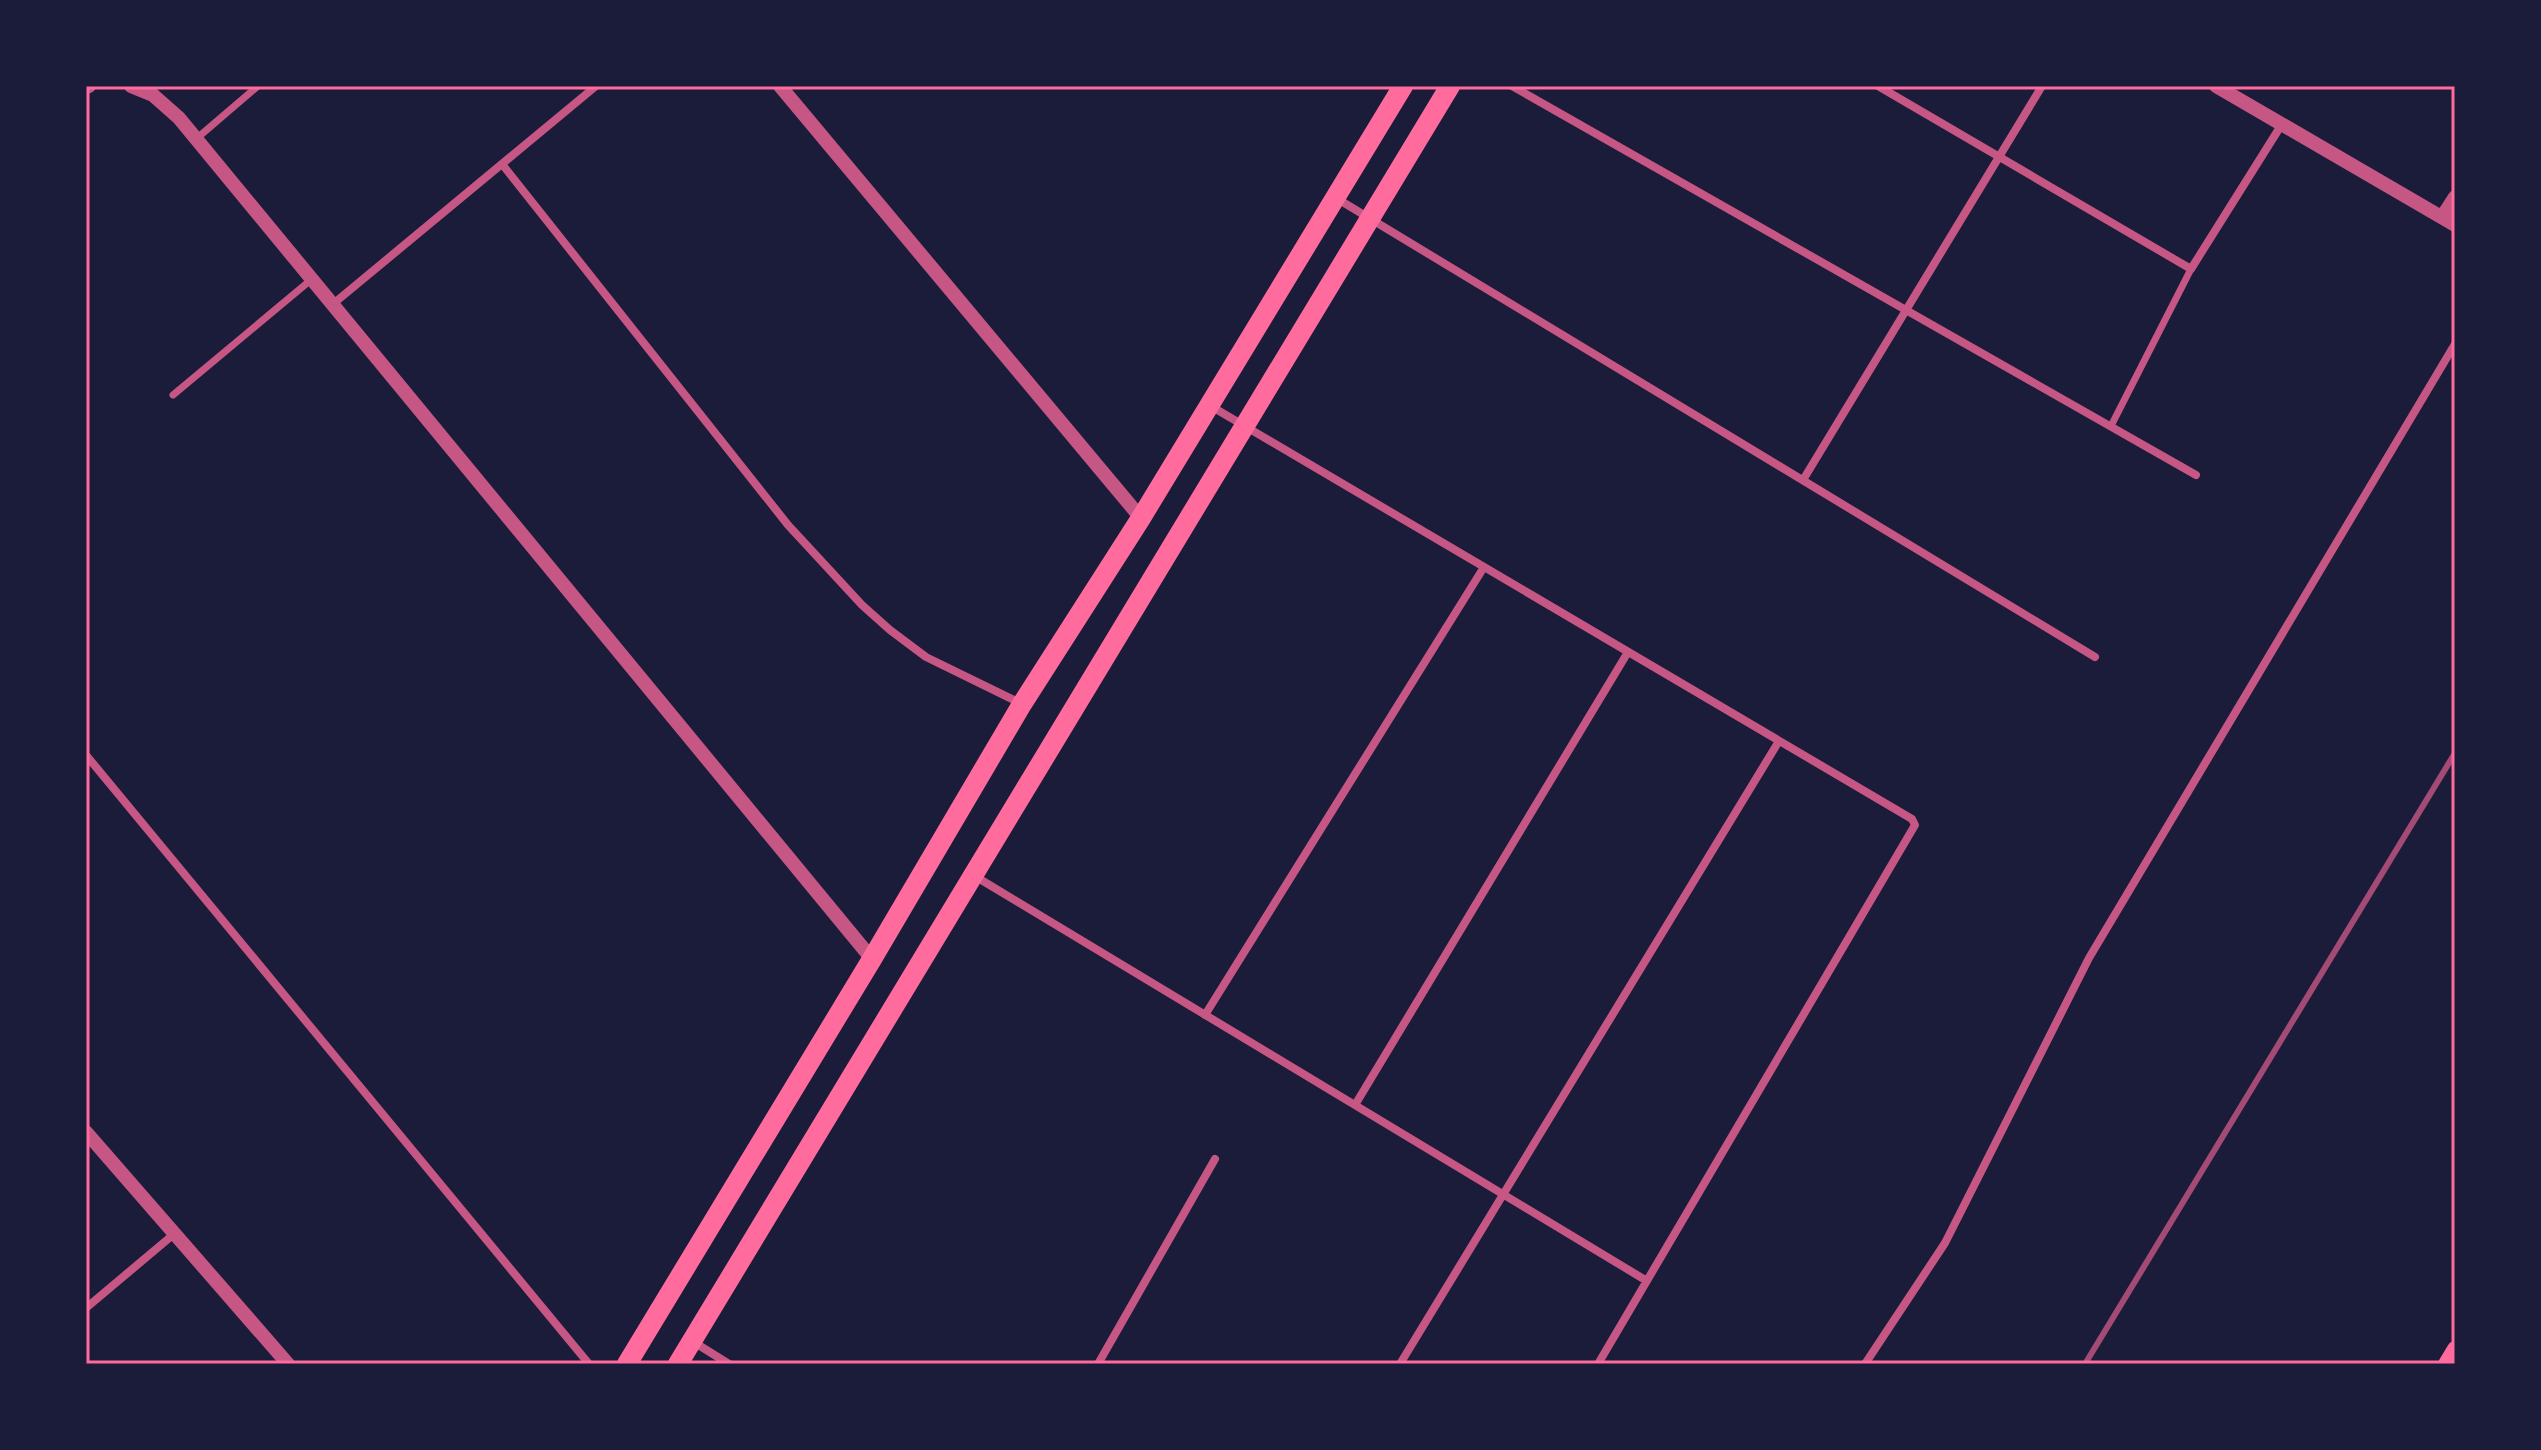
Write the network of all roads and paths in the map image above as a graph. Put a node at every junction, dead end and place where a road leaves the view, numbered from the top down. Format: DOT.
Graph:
graph roads {
  1 [pos="131,86"];
  2 [pos="258,86"];
  3 [pos="596,86"];
  4 [pos="780,86"];
  5 [pos="1403,86"];
  6 [pos="1450,86"];
  7 [pos="1512,86"];
  8 [pos="1878,86"];
  9 [pos="2042,86"];
  10 [pos="2216,86"];
  11 [pos="2282,124"];
  12 [pos="196,139"];
  13 [pos="1999,156"];
  14 [pos="502,164"];
  15 [pos="1336,197"];
  16 [pos="2455,197"];
  17 [pos="1370,217"];
  18 [pos="2449,221"];
  19 [pos="2191,269"];
  20 [pos="312,279"];
  21 [pos="333,304"];
  22 [pos="1906,310"];
  23 [pos="2455,344"];
  24 [pos="173,395"];
  25 [pos="1208,404"];
  26 [pos="1245,425"];
  27 [pos="2111,426"];
  28 [pos="2196,475"];
  29 [pos="1803,480"];
  30 [pos="1141,518"];
  31 [pos="1484,567"];
  32 [pos="1628,652"];
  33 [pos="2095,657"];
  34 [pos="1022,704"];
  35 [pos="1779,741"];
  36 [pos="86,755"];
  37 [pos="973,875"];
  38 [pos="872,959"];
  39 [pos="1205,1015"];
  40 [pos="1355,1105"];
  41 [pos="86,1132"];
  42 [pos="1215,1159"];
  43 [pos="1504,1195"];
  44 [pos="174,1234"];
  45 [pos="1647,1281"];
  46 [pos="86,1308"];
  47 [pos="692,1340"];
  48 [pos="2455,1349"];
  49 [pos="288,1364"];
  50 [pos="589,1364"];
  51 [pos="627,1364"];
  52 [pos="678,1364"];
  53 [pos="729,1364"];
  54 [pos="1098,1364"];
  55 [pos="1400,1364"];
  56 [pos="1598,1364"];
  57 [pos="1865,1364"];
  58 [pos="2446,1364"];
  1 -- 12 [label="street"];
  2 -- 12 [label="street"];
  3 -- 14 [label="street"];
  4 -- 30 [label="street"];
  5 -- 15 [label="main road"];
  6 -- 17 [label="main road"];
  7 -- 22 [label="street"];
  8 -- 13 [label="street"];
  9 -- 13 [label="street"];
  10 -- 11 [label="street"];
  11 -- 18 [label="street"];
  11 -- 19 [label="street"];
  12 -- 20 [label="street"];
  13 -- 19 [label="street"];
  13 -- 22 [label="street"];
  14 -- 21 [label="street"];
  14 -- 34 [label="street"];
  15 -- 17 [label="street"];
  15 -- 25 [label="main road"];
  16 -- 18 [label="street"];
  17 -- 26 [label="main road"];
  17 -- 29 [label="street"];
  19 -- 27 [label="street"];
  20 -- 21 [label="street"];
  20 -- 24 [label="street"];
  21 -- 38 [label="street"];
  22 -- 27 [label="street"];
  22 -- 29 [label="street"];
  23 -- 57 [label="street"];
  25 -- 26 [label="street"];
  25 -- 30 [label="main road"];
  26 -- 31 [label="street"];
  26 -- 37 [label="main road"];
  27 -- 28 [label="street"];
  29 -- 33 [label="street"];
  30 -- 34 [label="main road"];
  31 -- 32 [label="street"];
  31 -- 39 [label="street"];
  32 -- 35 [label="street"];
  32 -- 40 [label="street"];
  34 -- 38 [label="main road"];
  35 -- 43 [label="street"];
  35 -- 45 [label="street"];
  36 -- 50 [label="street"];
  37 -- 39 [label="street"];
  37 -- 47 [label="main road"];
  38 -- 51 [label="main road"];
  39 -- 40 [label="street"];
  40 -- 43 [label="street"];
  41 -- 44 [label="street"];
  42 -- 54 [label="street"];
  43 -- 45 [label="street"];
  43 -- 55 [label="street"];
  44 -- 46 [label="street"];
  44 -- 49 [label="street"];
  45 -- 56 [label="street"];
  47 -- 52 [label="main road"];
  47 -- 53 [label="street"];
  48 -- 58 [label="main road"];
}
